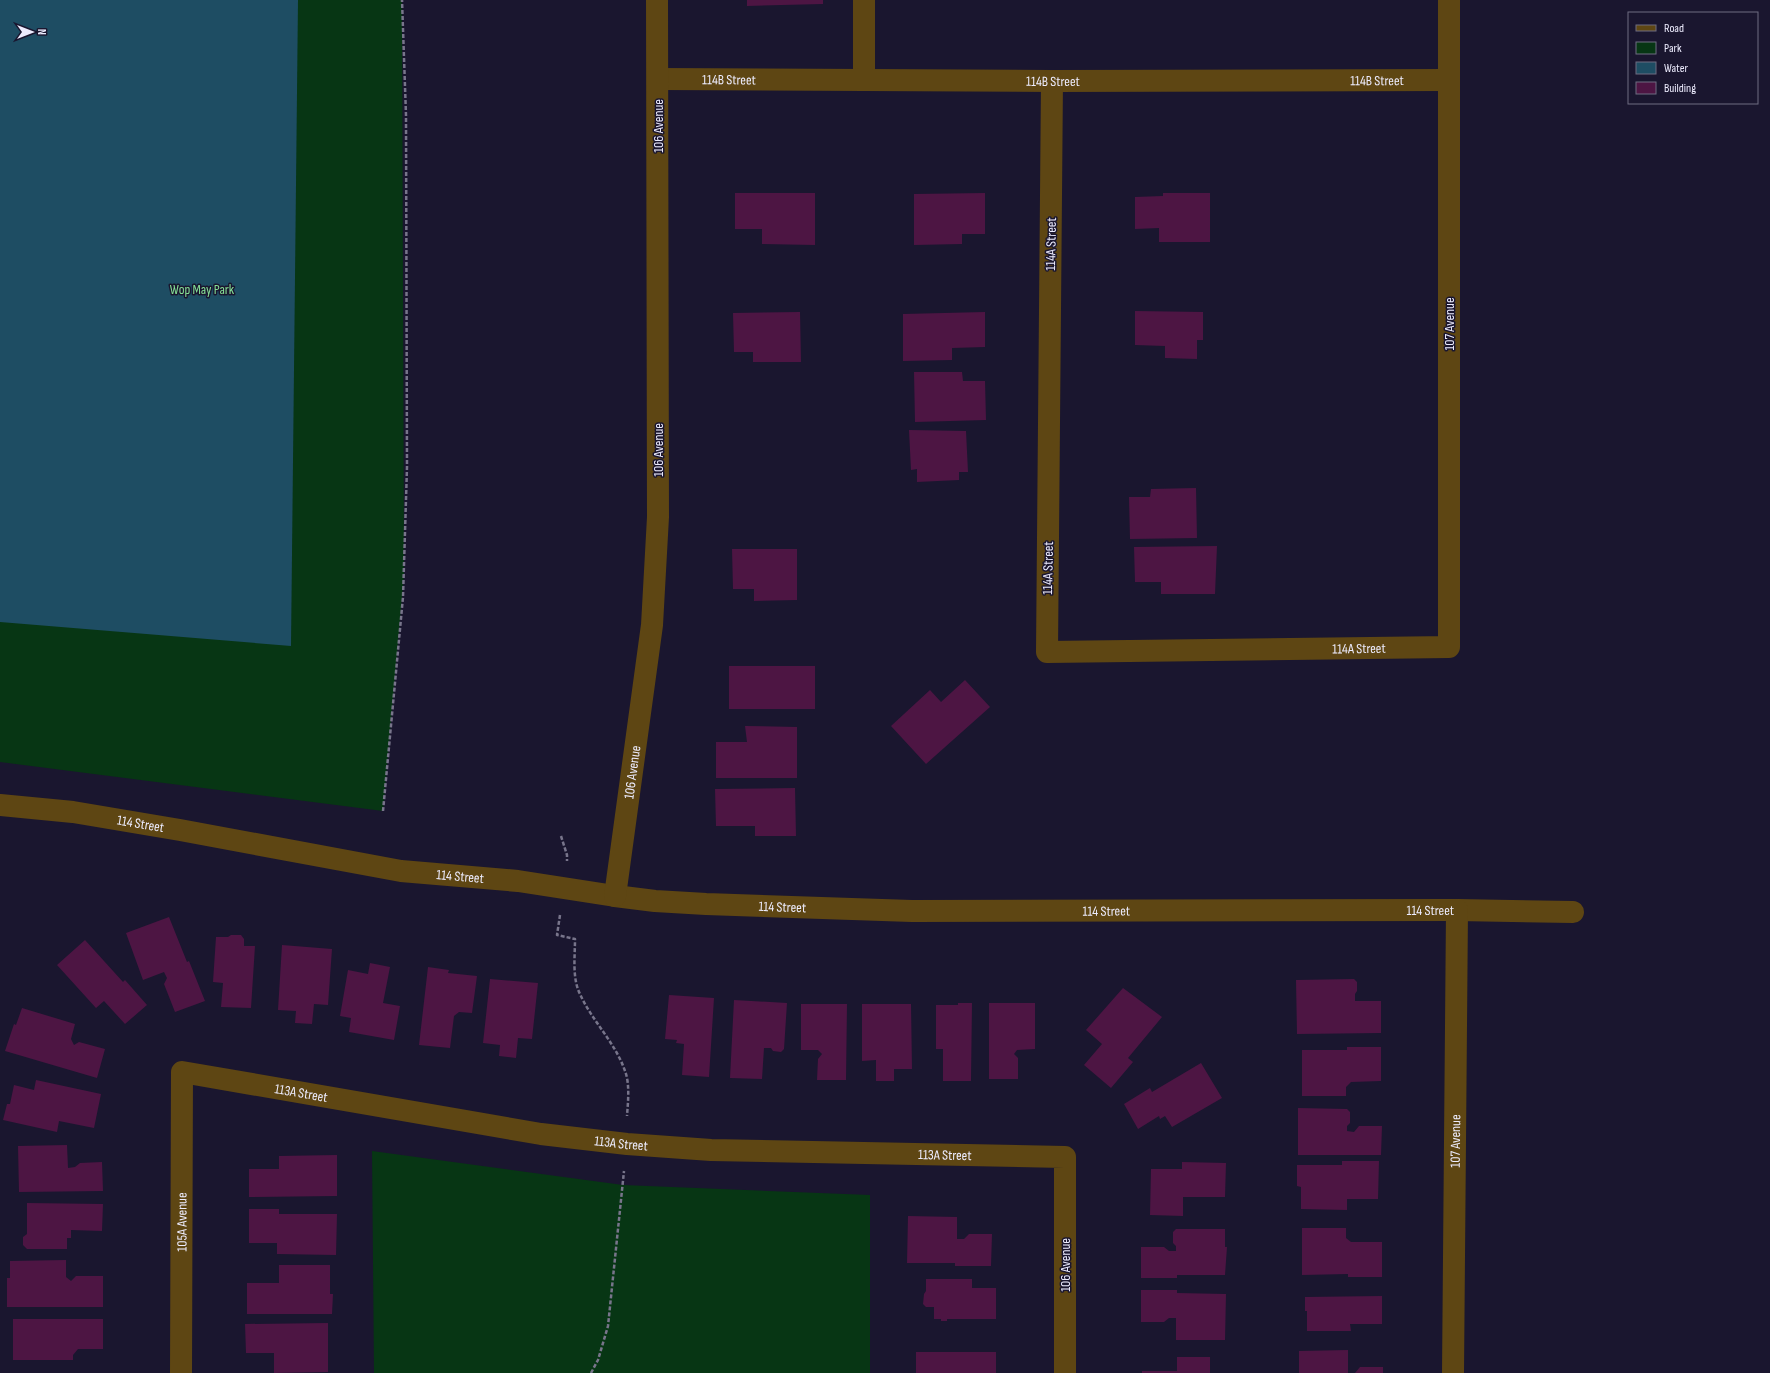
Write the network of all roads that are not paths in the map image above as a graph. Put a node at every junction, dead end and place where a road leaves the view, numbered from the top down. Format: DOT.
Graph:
graph roads {
  1 [pos="657,0"];
  2 [pos="864,0"];
  3 [pos="1449,0"];
  4 [pos="658,79"];
  5 [pos="864,80"];
  6 [pos="1449,80"];
  7 [pos="1052,81"];
  8 [pos="1449,647"];
  9 [pos="0,806"];
  10 [pos="616,896"];
  11 [pos="1456,910"];
  12 [pos="1573,912"];
  13 [pos="182,1072"];
  14 [pos="1065,1157"];
  15 [pos="181,1373"];
  16 [pos="1065,1373"];
  17 [pos="1453,1373"];
  1 -- 4 [label="street, 106 Avenue"];
  2 -- 5 [label="street"];
  3 -- 6 [label="street, 107 Avenue"];
  4 -- 5 [label="street, 114B Street"];
  4 -- 10 [label="street, 106 Avenue"];
  5 -- 7 [label="street, 114B Street"];
  6 -- 7 [label="street, 114B Street"];
  6 -- 8 [label="street, 107 Avenue"];
  7 -- 8 [label="street, 114A Street"];
  9 -- 10 [label="street, 114 Street"];
  10 -- 11 [label="street, 114 Street"];
  11 -- 12 [label="street, 114 Street"];
  11 -- 17 [label="street, 107 Avenue"];
  13 -- 14 [label="street, 113A Street"];
  13 -- 15 [label="street, 105A Avenue"];
  14 -- 16 [label="street, 106 Avenue"];
}
